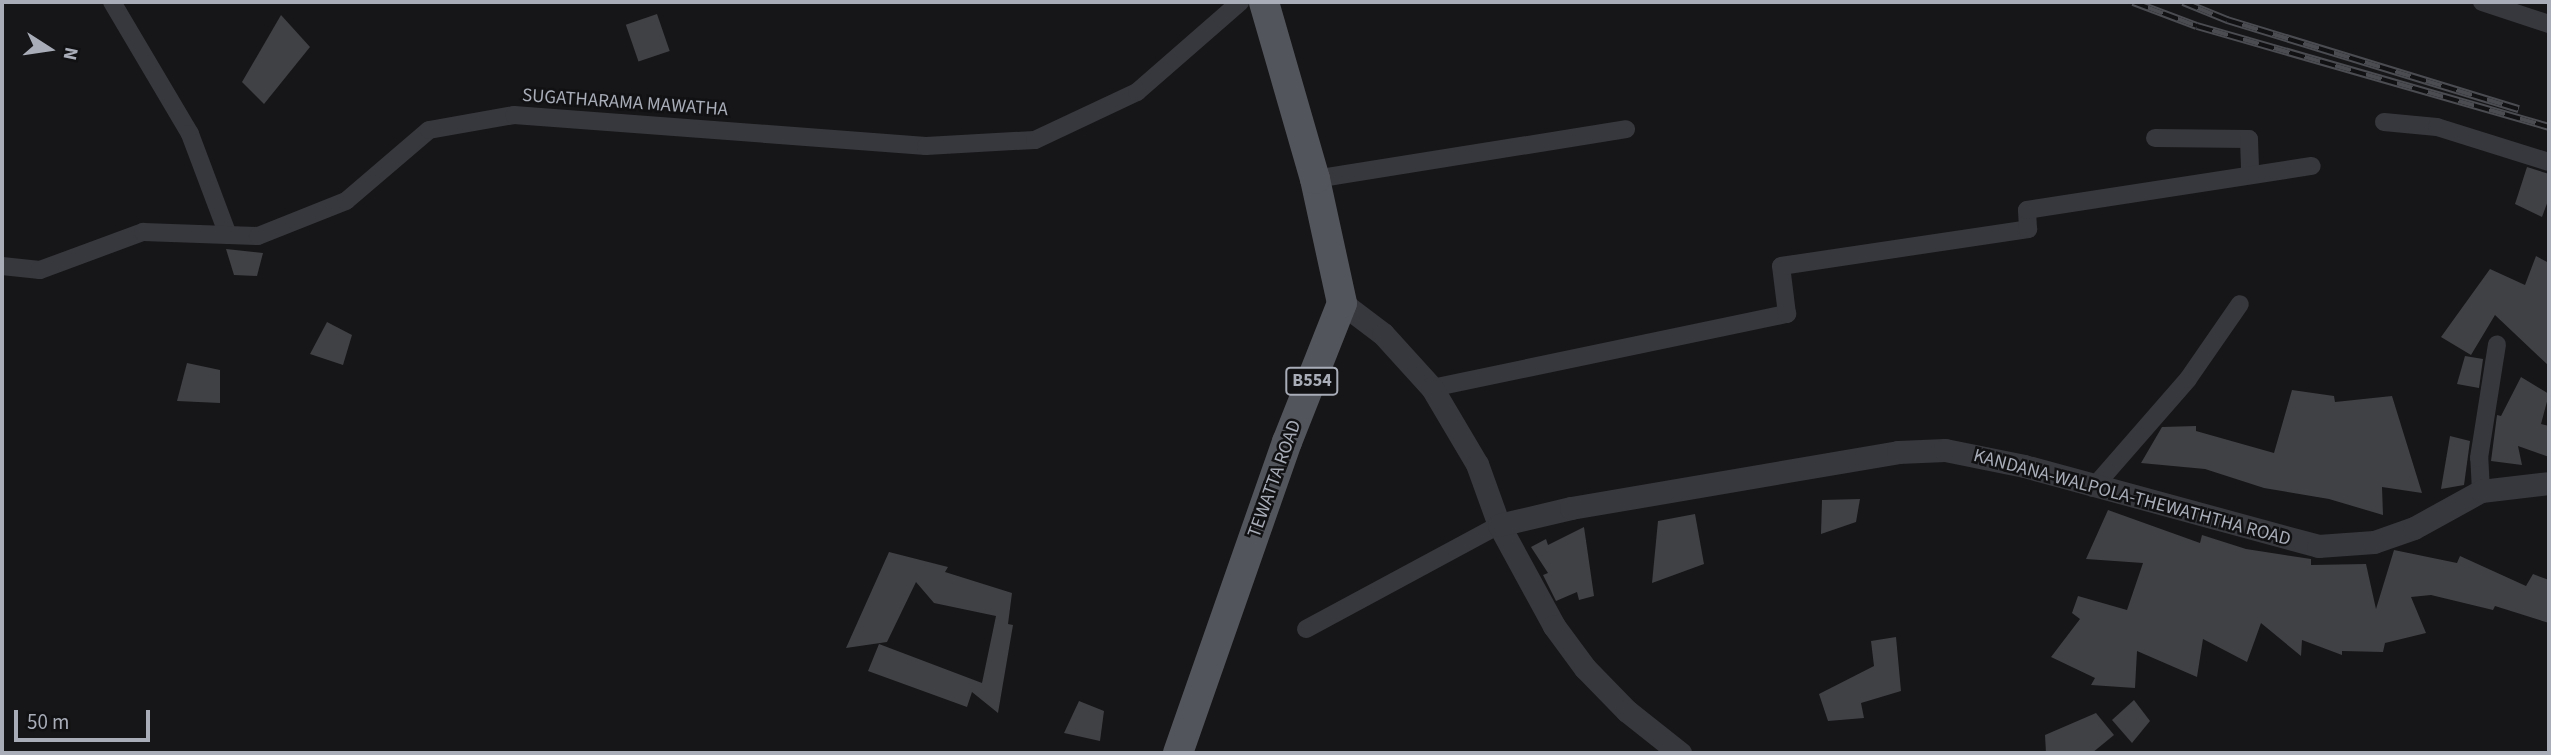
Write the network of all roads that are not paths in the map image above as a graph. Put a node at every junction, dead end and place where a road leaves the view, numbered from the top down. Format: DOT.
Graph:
graph roads {
  1 [pos="112,2"];
  2 [pos="1240,2"];
  3 [pos="1264,2"];
  4 [pos="2482,2"];
  5 [pos="2549,24"];
  6 [pos="2384,122"];
  7 [pos="1626,129"];
  8 [pos="2155,138"];
  9 [pos="2549,162"];
  10 [pos="2312,166"];
  11 [pos="2250,176"];
  12 [pos="1315,179"];
  13 [pos="228,235"];
  14 [pos="2,266"];
  15 [pos="1342,303"];
  16 [pos="2240,303"];
  17 [pos="2497,344"];
  18 [pos="1432,388"];
  19 [pos="2549,483"];
  20 [pos="2093,488"];
  21 [pos="2481,491"];
  22 [pos="1499,526"];
  23 [pos="1306,629"];
  24 [pos="1178,753"];
  25 [pos="1680,753"];
  1 -- 13 [label="street"];
  2 -- 13 [label="street, SUGATHARAMA MAWATHA"];
  3 -- 12 [label="main road"];
  4 -- 5 [label="street"];
  6 -- 9 [label="street"];
  7 -- 12 [label="street"];
  8 -- 11 [label="street"];
  10 -- 11 [label="street"];
  11 -- 18 [label="street"];
  12 -- 15 [label="main road"];
  13 -- 14 [label="street, SUGATHARAMA MAWATHA"];
  15 -- 18 [label="street"];
  15 -- 24 [label="main road, TEWATTA ROAD / B554"];
  16 -- 20 [label="street"];
  17 -- 21 [label="street"];
  18 -- 22 [label="street"];
  19 -- 21 [label="street, KANDANA-WALPOLA-THEWATHTHA ROAD"];
  20 -- 21 [label="street, KANDANA-WALPOLA-THEWATHTHA ROAD"];
  20 -- 22 [label="street, KANDANA-WALPOLA-THEWATHTHA ROAD"];
  22 -- 23 [label="street"];
  22 -- 25 [label="street"];
}
